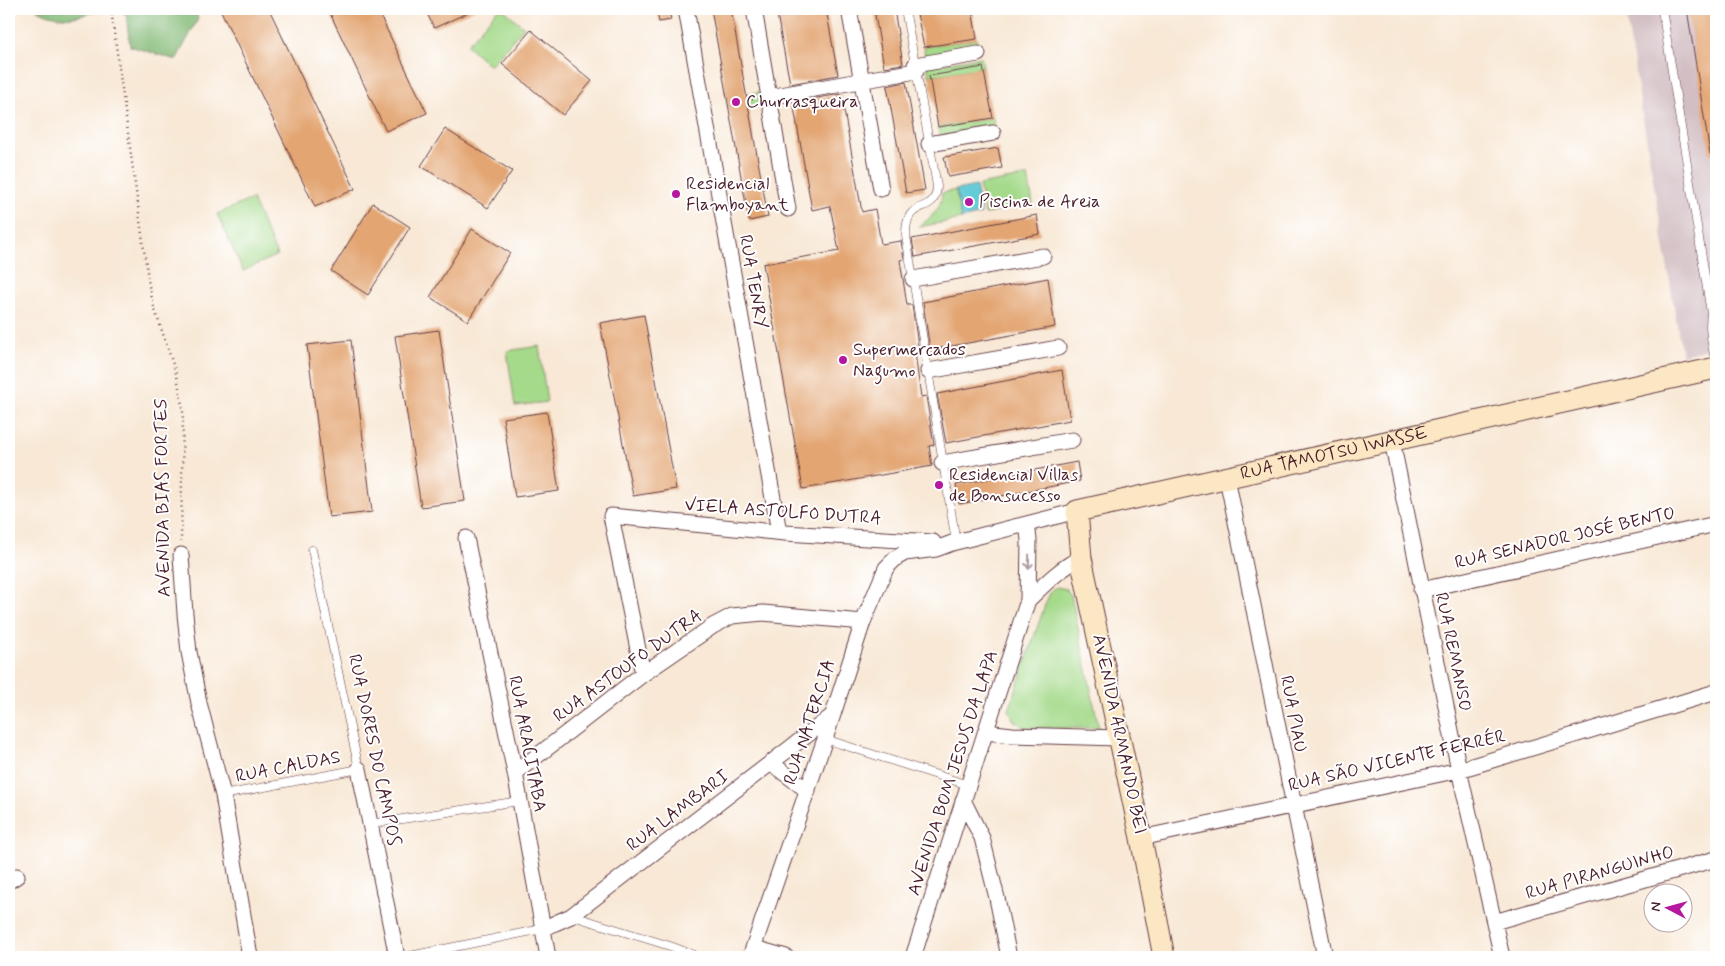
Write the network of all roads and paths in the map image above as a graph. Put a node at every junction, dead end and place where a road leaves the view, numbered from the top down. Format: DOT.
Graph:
graph roads {
  1 [pos="110,9"];
  2 [pos="686,9"];
  3 [pos="754,9"];
  4 [pos="849,9"];
  5 [pos="905,9"];
  6 [pos="1662,9"];
  7 [pos="978,54"];
  8 [pos="916,68"];
  9 [pos="862,81"];
  10 [pos="769,97"];
  11 [pos="993,132"];
  12 [pos="930,144"];
  13 [pos="881,189"];
  14 [pos="788,209"];
  15 [pos="1043,256"];
  16 [pos="913,279"];
  17 [pos="1716,300"];
  18 [pos="1711,313"];
  19 [pos="1058,348"];
  20 [pos="1716,364"];
  21 [pos="1716,368"];
  22 [pos="928,371"];
  23 [pos="1072,440"];
  24 [pos="1392,441"];
  25 [pos="942,463"];
  26 [pos="1227,478"];
  27 [pos="1077,511"];
  28 [pos="1027,524"];
  29 [pos="1716,524"];
  30 [pos="779,532"];
  31 [pos="466,538"];
  32 [pos="954,542"];
  33 [pos="312,550"];
  34 [pos="181,555"];
  35 [pos="1081,558"];
  36 [pos="1421,590"];
  37 [pos="1028,600"];
  38 [pos="863,622"];
  39 [pos="643,674"];
  40 [pos="1716,692"];
  41 [pos="832,716"];
  42 [pos="986,732"];
  43 [pos="1119,738"];
  44 [pos="826,739"];
  45 [pos="771,763"];
  46 [pos="359,768"];
  47 [pos="1459,770"];
  48 [pos="515,773"];
  49 [pos="968,785"];
  50 [pos="808,791"];
  51 [pos="223,796"];
  52 [pos="964,800"];
  53 [pos="519,801"];
  54 [pos="1293,805"];
  55 [pos="370,824"];
  56 [pos="1141,838"];
  57 [pos="1716,859"];
  58 [pos="571,916"];
  59 [pos="1494,922"];
  60 [pos="542,930"];
  61 [pos="752,953"];
  62 [pos="250,957"];
  63 [pos="397,957"];
  64 [pos="405,957"];
  65 [pos="548,957"];
  66 [pos="699,957"];
  67 [pos="786,957"];
  68 [pos="913,957"];
  69 [pos="1009,957"];
  70 [pos="1164,957"];
  71 [pos="1325,957"];
  72 [pos="1502,957"];
  1 -- 34 [label="path, AVENIDA BIAS FORTES"];
  2 -- 30 [label="street, RUA TENRY"];
  3 -- 10 [label="street"];
  4 -- 9 [label="street"];
  5 -- 8 [label="lane"];
  6 -- 18 [label="lane"];
  7 -- 8 [label="street"];
  8 -- 9 [label="street"];
  8 -- 12 [label="lane"];
  9 -- 10 [label="street"];
  9 -- 13 [label="street"];
  10 -- 14 [label="street"];
  11 -- 12 [label="street"];
  12 -- 16 [label="lane"];
  15 -- 16 [label="street"];
  16 -- 22 [label="lane"];
  17 -- 18 [label="lane"];
  18 -- 20 [label="lane"];
  19 -- 22 [label="street"];
  21 -- 24 [label="street, RUA TAMOTSU IWASSE"];
  22 -- 25 [label="lane"];
  23 -- 25 [label="street"];
  24 -- 26 [label="street, RUA TAMOTSU IWASSE"];
  24 -- 36 [label="street, RUA REMANSO"];
  25 -- 32 [label="lane"];
  26 -- 27 [label="street, RUA TAMOTSU IWASSE"];
  26 -- 54 [label="street, RUA PIAU"];
  27 -- 28 [label="street, RUA TAMOTSU IWASSE"];
  27 -- 35 [label="street, AVENIDA ARMANDO BEI"];
  28 -- 32 [label="street, RUA TAMOTSU IWASSE"];
  28 -- 37 [label="street, AVENIDA BOM JESUS DA LAPA, one-way"];
  29 -- 36 [label="street, RUA SENADOR JOSÉ BENTO"];
  30 -- 32 [label="street, VIELA ASTOLFO DUTRA"];
  30 -- 39 [label="street, VIELA ASTOLFO DUTRA"];
  31 -- 48 [label="street, RUA ARACITABA"];
  32 -- 38 [label="street, RUA NATERCIA"];
  33 -- 46 [label="lane, RUA DORES DO CAMPOS"];
  34 -- 51 [label="street, AVENIDA BIAS FORTES"];
  35 -- 37 [label="street"];
  35 -- 43 [label="street, AVENIDA ARMANDO BEI"];
  36 -- 47 [label="street, RUA REMANSO"];
  37 -- 42 [label="street, AVENIDA BOM JESUS DA LAPA"];
  38 -- 39 [label="street, RUA ASTOUFO DUTRA"];
  38 -- 41 [label="street, RUA NATERCIA"];
  39 -- 48 [label="street, RUA ASTOUFO DUTRA"];
  40 -- 47 [label="street, RUA SÃO VICENTE FERRÉR"];
  41 -- 44 [label="street, RUA NATERCIA"];
  41 -- 45 [label="street, RUA LAMBARI"];
  42 -- 43 [label="street"];
  42 -- 49 [label="street, AVENIDA BOM JESUS DA LAPA"];
  43 -- 56 [label="street, AVENIDA ARMANDO BEI"];
  44 -- 49 [label="lane"];
  44 -- 50 [label="street, RUA NATERCIA"];
  45 -- 50 [label="street"];
  45 -- 58 [label="street, RUA LAMBARI"];
  46 -- 51 [label="lane, RUA CALDAS"];
  46 -- 55 [label="street, RUA DORES DO CAMPOS"];
  47 -- 54 [label="street, RUA SÃO VICENTE FERRÉR"];
  47 -- 59 [label="street, RUA REMANSO"];
  48 -- 53 [label="street, RUA ARACITABA"];
  49 -- 52 [label="street, AVENIDA BOM JESUS DA LAPA"];
  50 -- 61 [label="street, RUA NATERCIA"];
  51 -- 62 [label="street, AVENIDA BIAS FORTES"];
  52 -- 68 [label="street, AVENIDA BOM JESUS DA LAPA"];
  52 -- 69 [label="street"];
  53 -- 55 [label="lane"];
  53 -- 60 [label="street, RUA ARACITABA"];
  54 -- 56 [label="street, RUA SÃO VICENTE FERRÉR"];
  54 -- 71 [label="street, RUA PIAU"];
  55 -- 63 [label="street, RUA DORES DO CAMPOS"];
  56 -- 70 [label="street, AVENIDA ARMANDO BEI"];
  57 -- 59 [label="street, RUA PIRANGUINHO"];
  58 -- 60 [label="street, RUA LAMBARI"];
  58 -- 66 [label="lane"];
  59 -- 72 [label="street, RUA REMANSO"];
  60 -- 64 [label="lane"];
  60 -- 65 [label="street, RUA ARACITABA"];
  61 -- 67 [label="street"];
}
